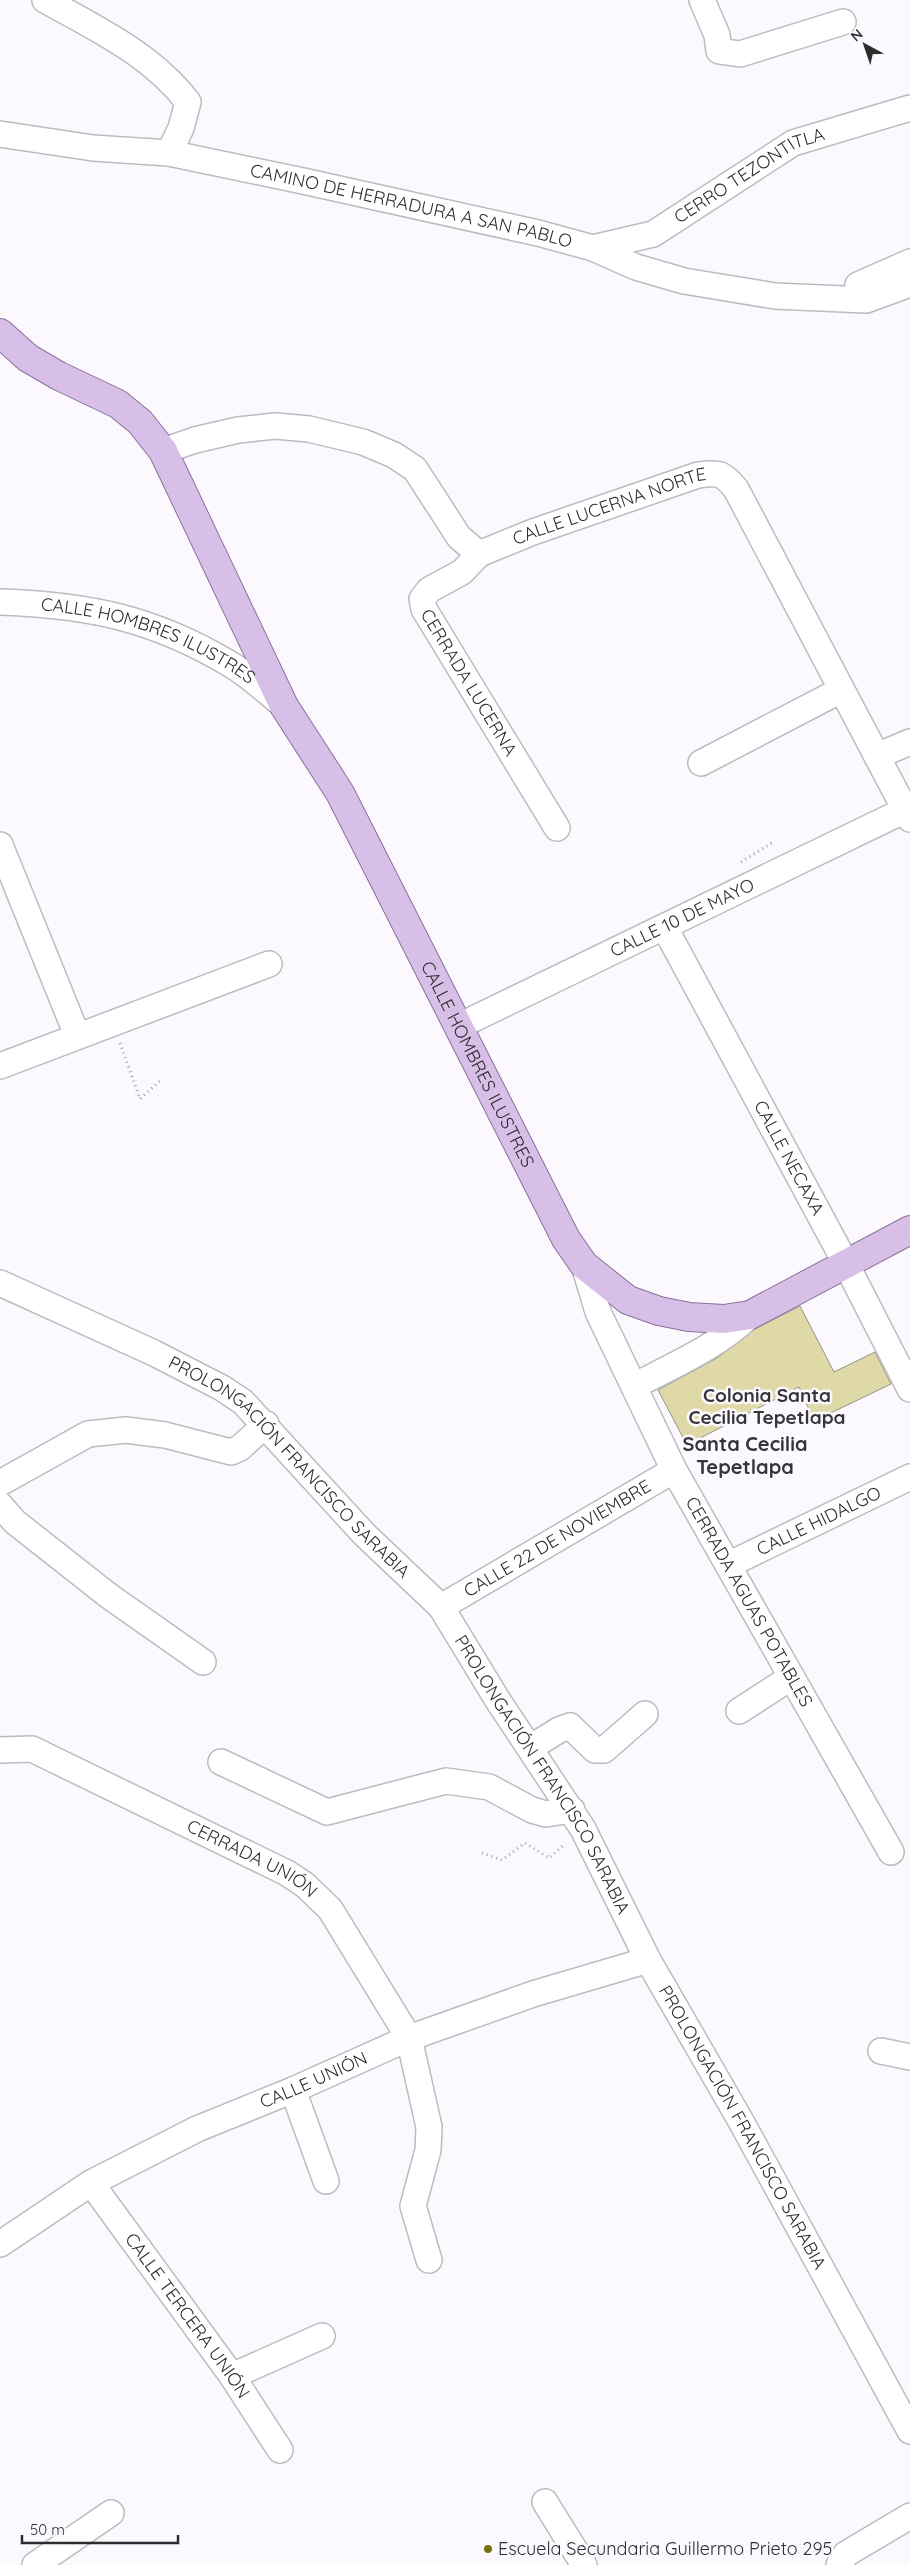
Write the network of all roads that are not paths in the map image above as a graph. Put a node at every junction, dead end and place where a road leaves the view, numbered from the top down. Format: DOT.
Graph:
graph roads {
  1 [pos="45,0"];
  2 [pos="702,0"];
  3 [pos="843,22"];
  4 [pos="910,108"];
  5 [pos="0,134"];
  6 [pos="169,153"];
  7 [pos="593,248"];
  8 [pos="910,262"];
  9 [pos="910,284"];
  10 [pos="816,299"];
  11 [pos="0,333"];
  12 [pos="162,451"];
  13 [pos="479,554"];
  14 [pos="0,602"];
  15 [pos="841,690"];
  16 [pos="284,706"];
  17 [pos="910,742"];
  18 [pos="876,756"];
  19 [pos="701,763"];
  20 [pos="908,815"];
  21 [pos="557,828"];
  22 [pos="0,846"];
  23 [pos="665,928"];
  24 [pos="269,964"];
  25 [pos="459,1026"];
  26 [pos="77,1035"];
  27 [pos="0,1066"];
  28 [pos="910,1230"];
  29 [pos="845,1262"];
  30 [pos="584,1265"];
  31 [pos="0,1282"];
  32 [pos="750,1315"];
  33 [pos="634,1386"];
  34 [pos="910,1389"];
  35 [pos="266,1424"];
  36 [pos="674,1470"];
  37 [pos="910,1477"];
  38 [pos="0,1483"];
  39 [pos="0,1505"];
  40 [pos="728,1565"];
  41 [pos="441,1607"];
  42 [pos="203,1662"];
  43 [pos="790,1678"];
  44 [pos="740,1712"];
  45 [pos="645,1714"];
  46 [pos="530,1748"];
  47 [pos="0,1750"];
  48 [pos="221,1762"];
  49 [pos="577,1819"];
  50 [pos="891,1852"];
  51 [pos="648,1960"];
  52 [pos="408,2038"];
  53 [pos="880,2051"];
  54 [pos="910,2057"];
  55 [pos="293,2090"];
  56 [pos="326,2181"];
  57 [pos="91,2183"];
  58 [pos="0,2244"];
  59 [pos="429,2260"];
  60 [pos="322,2336"];
  61 [pos="232,2376"];
  62 [pos="901,2393"];
  63 [pos="910,2431"];
  64 [pos="280,2450"];
  65 [pos="545,2502"];
  66 [pos="111,2513"];
  67 [pos="910,2516"];
  68 [pos="843,2559"];
  69 [pos="35,2565"];
  70 [pos="584,2565"];
  1 -- 6 [label="street"];
  2 -- 3 [label="street"];
  4 -- 7 [label="street, CERRO TEZONTITLA"];
  5 -- 6 [label="street, CAMINO DE HERRADURA A SAN PABLO"];
  6 -- 7 [label="street, CAMINO DE HERRADURA A SAN PABLO"];
  7 -- 10 [label="street, CAMINO DE HERRADURA A SAN PABLO"];
  8 -- 10 [label="street"];
  9 -- 10 [label="street, CAMINO DE HERRADURA A SAN PABLO"];
  11 -- 12 [label="main road, CALLE HOMBRES ILUSTRES"];
  12 -- 13 [label="street"];
  12 -- 16 [label="main road, CALLE HOMBRES ILUSTRES"];
  13 -- 15 [label="street, CALLE LUCERNA NORTE"];
  13 -- 21 [label="street, CERRADA LUCERNA"];
  14 -- 16 [label="street, CALLE HOMBRES ILUSTRES"];
  15 -- 18 [label="street, CALLE LUCERNA NORTE"];
  15 -- 19 [label="street"];
  16 -- 25 [label="main road, CALLE HOMBRES ILUSTRES"];
  17 -- 18 [label="street"];
  18 -- 20 [label="street, CALLE LUCERNA NORTE"];
  20 -- 23 [label="street, CALLE 10 DE MAYO"];
  22 -- 26 [label="street"];
  23 -- 25 [label="street, CALLE 10 DE MAYO"];
  23 -- 29 [label="street, CALLE NECAXA"];
  24 -- 26 [label="street"];
  25 -- 30 [label="main road, CALLE HOMBRES ILUSTRES"];
  26 -- 27 [label="street"];
  28 -- 29 [label="main road, CALLE HOMBRES ILUSTRES"];
  29 -- 32 [label="main road, CALLE HOMBRES ILUSTRES"];
  29 -- 34 [label="street, CALLE NECAXA"];
  30 -- 32 [label="main road, CALLE HOMBRES ILUSTRES"];
  30 -- 33 [label="street, CERRADA AGUAS POTABLES"];
  31 -- 35 [label="street, PROLONGACIÓN FRANCISCO SARABIA"];
  32 -- 33 [label="street, CALLE HOMBRES ILUSTRES"];
  33 -- 36 [label="street, CERRADA AGUAS POTABLES"];
  35 -- 38 [label="street"];
  35 -- 41 [label="street, PROLONGACIÓN FRANCISCO SARABIA"];
  36 -- 40 [label="street, CERRADA AGUAS POTABLES"];
  36 -- 41 [label="street, CALLE 22 DE NOVIEMBRE"];
  37 -- 40 [label="street, CALLE HIDALGO"];
  39 -- 42 [label="street"];
  40 -- 43 [label="street, CERRADA AGUAS POTABLES"];
  41 -- 46 [label="street, PROLONGACIÓN FRANCISCO SARABIA"];
  43 -- 44 [label="street"];
  43 -- 50 [label="street, CERRADA AGUAS POTABLES"];
  45 -- 46 [label="street"];
  46 -- 49 [label="street, PROLONGACIÓN FRANCISCO SARABIA"];
  47 -- 52 [label="street, CERRADA UNIÓN"];
  48 -- 49 [label="street"];
  49 -- 51 [label="street, PROLONGACIÓN FRANCISCO SARABIA"];
  51 -- 52 [label="street, CALLE UNIÓN"];
  51 -- 62 [label="street, PROLONGACIÓN FRANCISCO SARABIA"];
  52 -- 55 [label="street, CALLE UNIÓN"];
  52 -- 59 [label="street, CERRADA UNIÓN"];
  53 -- 54 [label="street"];
  55 -- 56 [label="street"];
  55 -- 57 [label="street, CALLE UNIÓN"];
  57 -- 58 [label="street, CALLE UNIÓN"];
  57 -- 61 [label="street, CALLE TERCERA UNIÓN"];
  60 -- 61 [label="street"];
  61 -- 64 [label="street, CALLE TERCERA UNIÓN"];
  62 -- 63 [label="street, PROLONGACIÓN FRANCISCO SARABIA"];
  65 -- 70 [label="street"];
  66 -- 69 [label="street"];
  67 -- 68 [label="street"];
}
